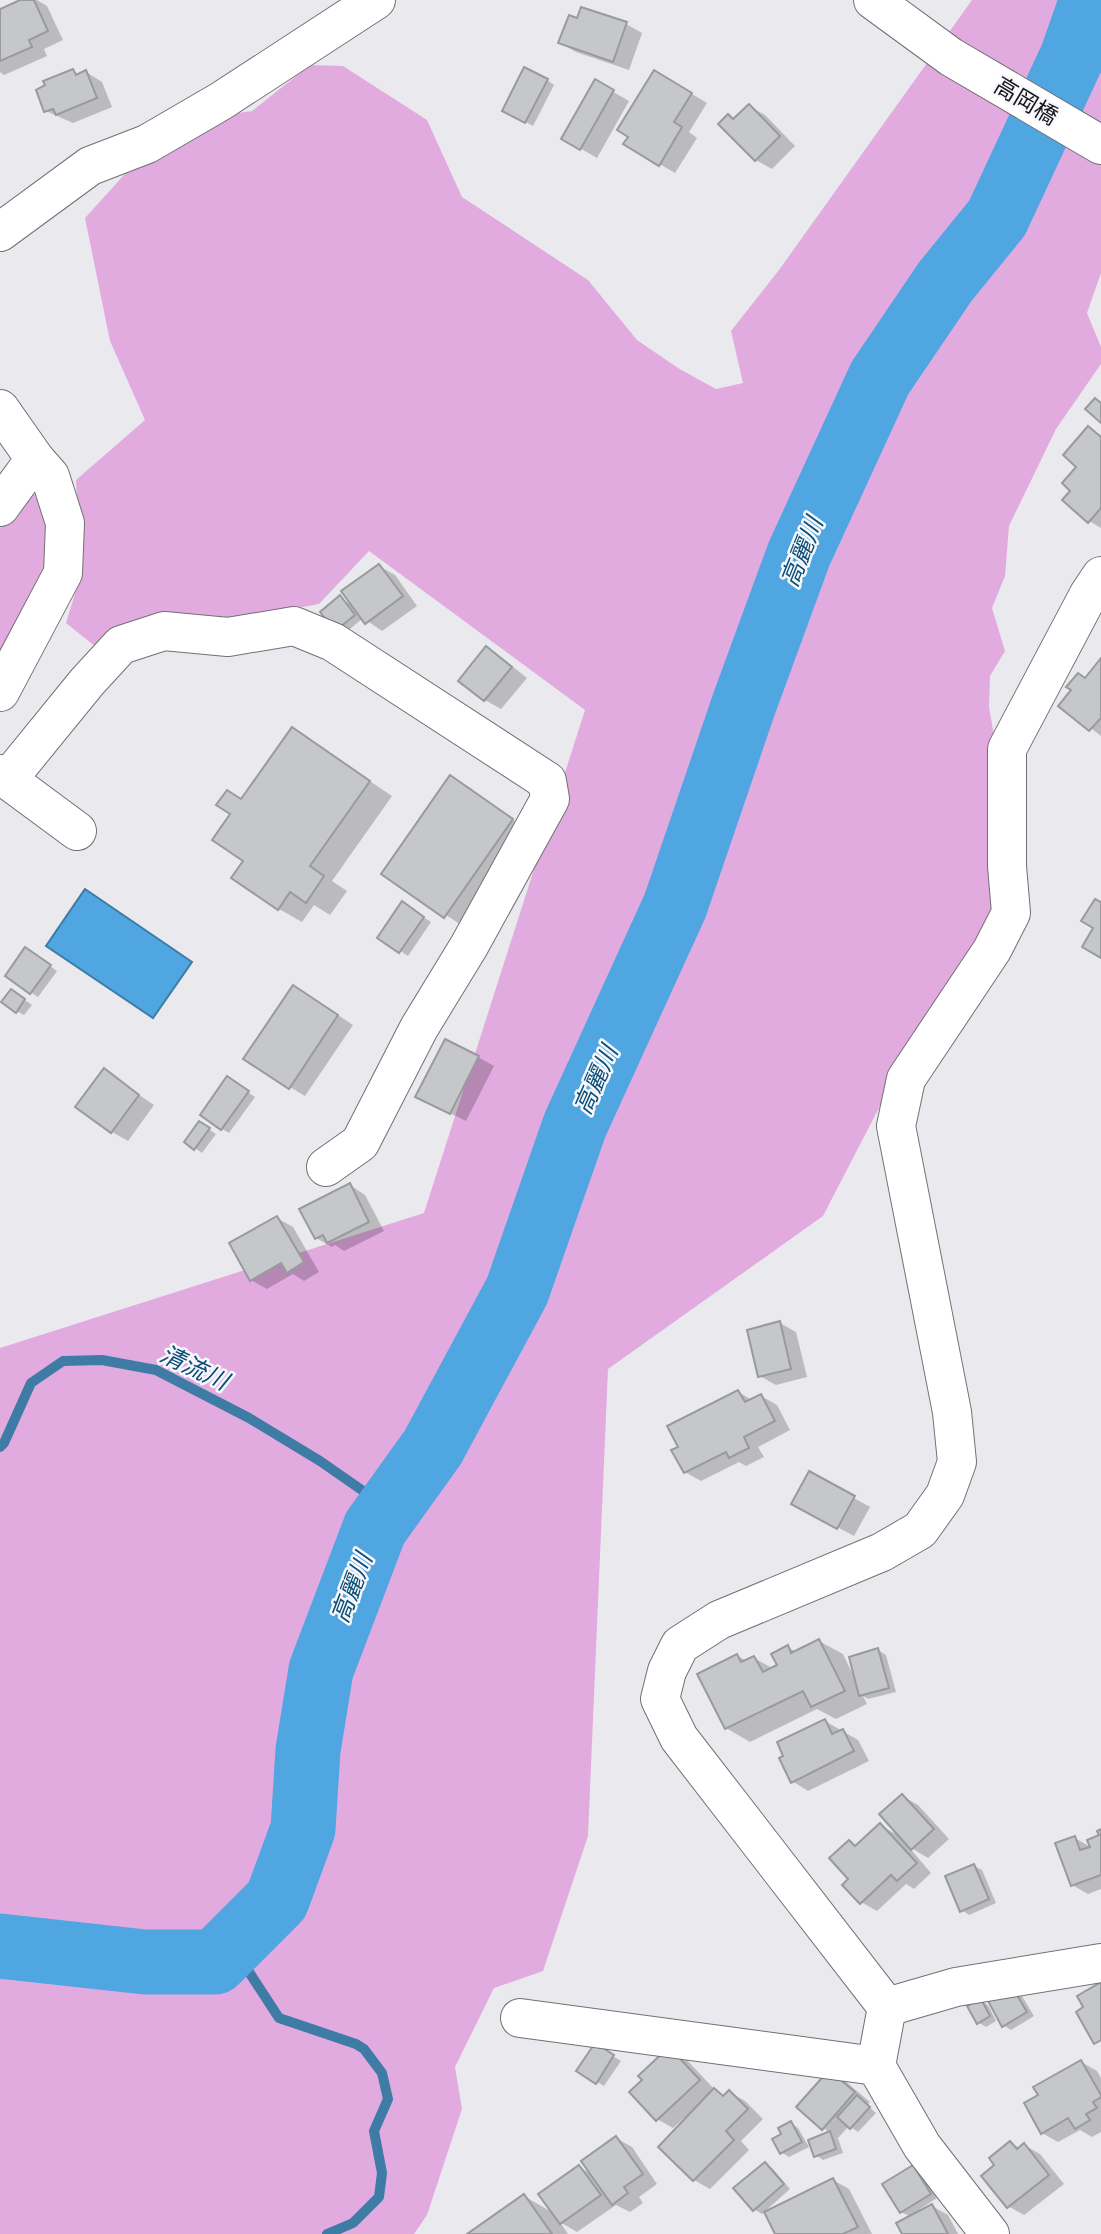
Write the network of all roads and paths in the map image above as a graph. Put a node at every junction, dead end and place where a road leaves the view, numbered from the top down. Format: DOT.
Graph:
graph roads {
  1 [pos="376,0"];
  2 [pos="873,0"];
  3 [pos="1101,145"];
  4 [pos="0,232"];
  5 [pos="0,409"];
  6 [pos="34,459"];
  7 [pos="0,507"];
  8 [pos="1101,576"];
  9 [pos="0,692"];
  10 [pos="4,776"];
  11 [pos="78,831"];
  12 [pos="326,1167"];
  13 [pos="1101,1964"];
  14 [pos="887,2007"];
  15 [pos="520,2018"];
  16 [pos="876,2066"];
  17 [pos="990,2234"];
  1 -- 4 [label="street"];
  2 -- 3 [label="street, 高岡橋"];
  5 -- 6 [label="street"];
  6 -- 7 [label="street"];
  6 -- 9 [label="street"];
  8 -- 14 [label="street"];
  10 -- 11 [label="street"];
  10 -- 12 [label="street"];
  13 -- 14 [label="street"];
  14 -- 16 [label="street"];
  15 -- 16 [label="street"];
  16 -- 17 [label="street"];
}
